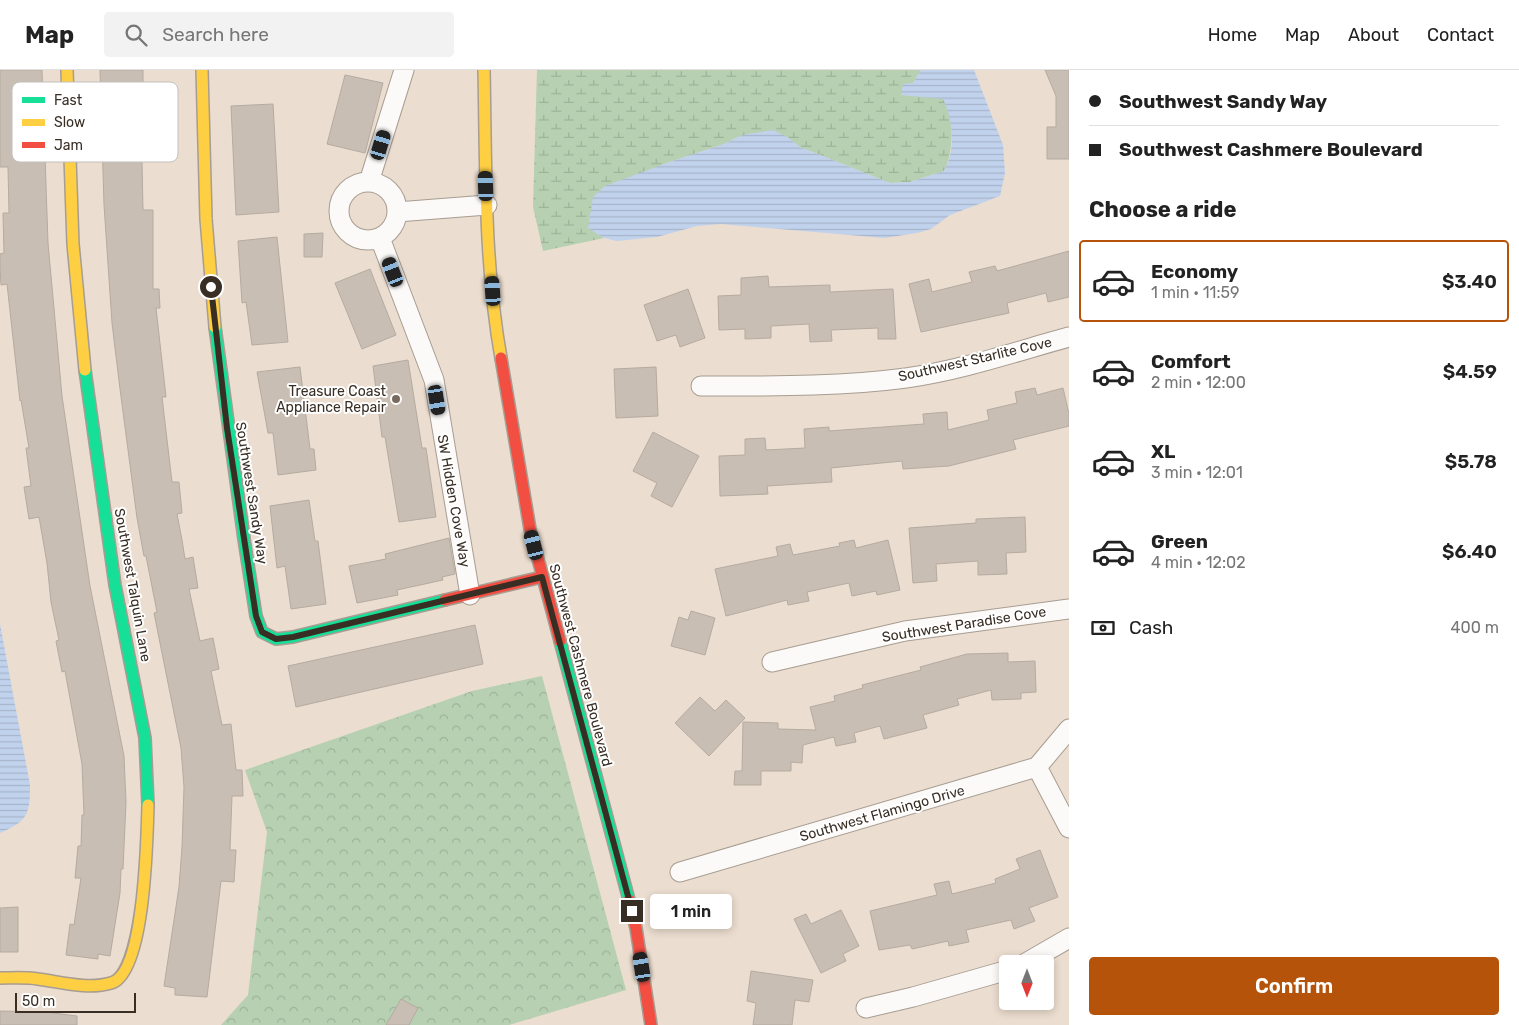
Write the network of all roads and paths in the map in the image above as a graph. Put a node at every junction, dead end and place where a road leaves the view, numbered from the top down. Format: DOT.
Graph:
graph roads {
  1 [pos="202,70"];
  2 [pos="404,70"];
  3 [pos="484,70"];
  4 [pos="68,162"];
  5 [pos="369,182"];
  6 [pos="487,205"];
  7 [pos="397,212"];
  8 [pos="380,238"];
  9 [pos="1069,336"];
  10 [pos="701,386"];
  11 [pos="542,577"];
  12 [pos="470,595"];
  13 [pos="1069,609"];
  14 [pos="772,662"];
  15 [pos="1069,729"];
  16 [pos="1037,767"];
  17 [pos="1069,828"];
  18 [pos="680,872"];
  19 [pos="1069,938"];
  20 [pos="1040,955"];
  21 [pos="999,973"];
  22 [pos="0,978"];
  23 [pos="866,1008"];
  24 [pos="651,1025"];
  1 -- 12 [label="street, Southwest Sandy Way"];
  2 -- 5 [label="street"];
  3 -- 6 [label="street, Southwest Cashmere Boulevard"];
  4 -- 22 [label="street, Southwest Talquin Lane"];
  5 -- 7 [label="street"];
  5 -- 8 [label="street"];
  6 -- 7 [label="street"];
  6 -- 11 [label="street, Southwest Cashmere Boulevard"];
  7 -- 8 [label="street"];
  8 -- 12 [label="street, SW Hidden Cove Way"];
  9 -- 10 [label="street, Southwest Starlite Cove"];
  11 -- 12 [label="street, Southwest Sandy Way"];
  11 -- 24 [label="street, Southwest Cashmere Boulevard"];
  13 -- 14 [label="street, Southwest Paradise Cove"];
  15 -- 16 [label="street"];
  16 -- 17 [label="street"];
  16 -- 18 [label="street, Southwest Flamingo Drive"];
  19 -- 20 [label="street"];
  21 -- 23 [label="street"];
}
